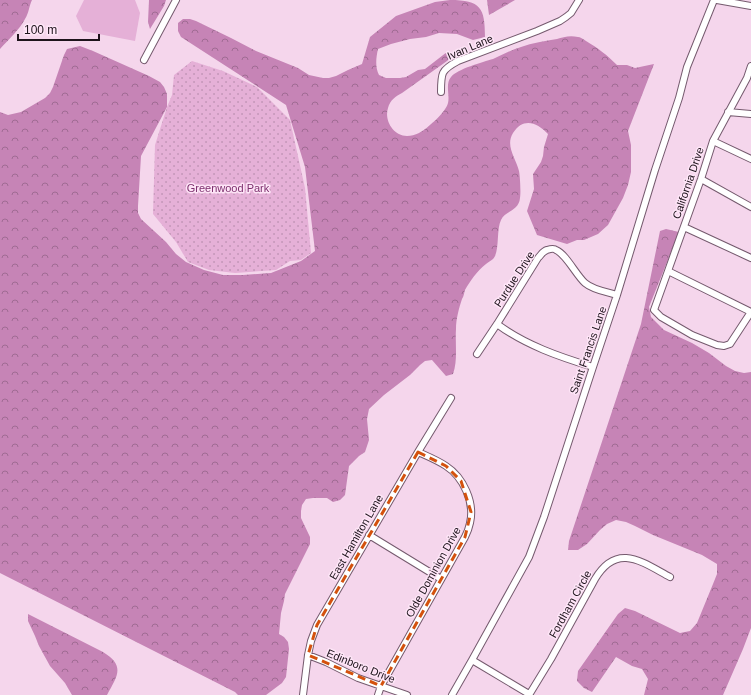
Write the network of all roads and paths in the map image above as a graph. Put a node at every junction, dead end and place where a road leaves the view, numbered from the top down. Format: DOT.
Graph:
graph roads {
  1 [pos="176,0"];
  2 [pos="578,0"];
  3 [pos="716,0"];
  4 [pos="747,4"];
  5 [pos="144,60"];
  6 [pos="751,66"];
  7 [pos="749,79"];
  8 [pos="440,92"];
  9 [pos="728,112"];
  10 [pos="751,114"];
  11 [pos="713,141"];
  12 [pos="751,159"];
  13 [pos="701,179"];
  14 [pos="751,207"];
  15 [pos="684,227"];
  16 [pos="751,258"];
  17 [pos="668,271"];
  18 [pos="617,295"];
  19 [pos="751,312"];
  20 [pos="497,324"];
  21 [pos="477,354"];
  22 [pos="592,367"];
  23 [pos="452,398"];
  24 [pos="418,452"];
  25 [pos="369,535"];
  26 [pos="670,577"];
  27 [pos="441,579"];
  28 [pos="308,655"];
  29 [pos="472,660"];
  30 [pos="380,686"];
  31 [pos="303,695"];
  32 [pos="378,695"];
  33 [pos="407,695"];
  34 [pos="452,695"];
  35 [pos="529,695"];
  1 -- 5 [label="street"];
  2 -- 8 [label="street, Ivan Lane"];
  3 -- 4 [label="street"];
  3 -- 18 [label="street, Saint Francis Lane"];
  6 -- 7 [label="street, California Drive"];
  7 -- 9 [label="street, California Drive"];
  9 -- 10 [label="street"];
  9 -- 11 [label="street, California Drive"];
  11 -- 12 [label="street"];
  11 -- 13 [label="street, California Drive"];
  13 -- 14 [label="street"];
  13 -- 15 [label="street, California Drive"];
  15 -- 16 [label="street"];
  15 -- 17 [label="street, California Drive"];
  17 -- 19 [label="street"];
  17 -- 19 [label="street, California Drive"];
  18 -- 20 [label="street, Purdue Drive"];
  18 -- 22 [label="street, Saint Francis Lane"];
  20 -- 21 [label="street, Purdue Drive"];
  20 -- 22 [label="street"];
  22 -- 29 [label="street, Saint Francis Lane"];
  23 -- 24 [label="street, East Hamilton Lane"];
  24 -- 25 [label="street, East Hamilton Lane"];
  24 -- 27 [label="street, Olde Dominion Drive"];
  25 -- 27 [label="street"];
  25 -- 28 [label="street, East Hamilton Lane"];
  26 -- 35 [label="street, Fordham Circle"];
  27 -- 30 [label="street, Olde Dominion Drive"];
  28 -- 30 [label="street, Edinboro Drive"];
  28 -- 31 [label="street, East Hamilton Lane"];
  29 -- 34 [label="street, Saint Francis Lane"];
  29 -- 35 [label="street"];
  30 -- 32 [label="street, Olde Dominion Drive"];
  30 -- 33 [label="street, Edinboro Drive"];
}
